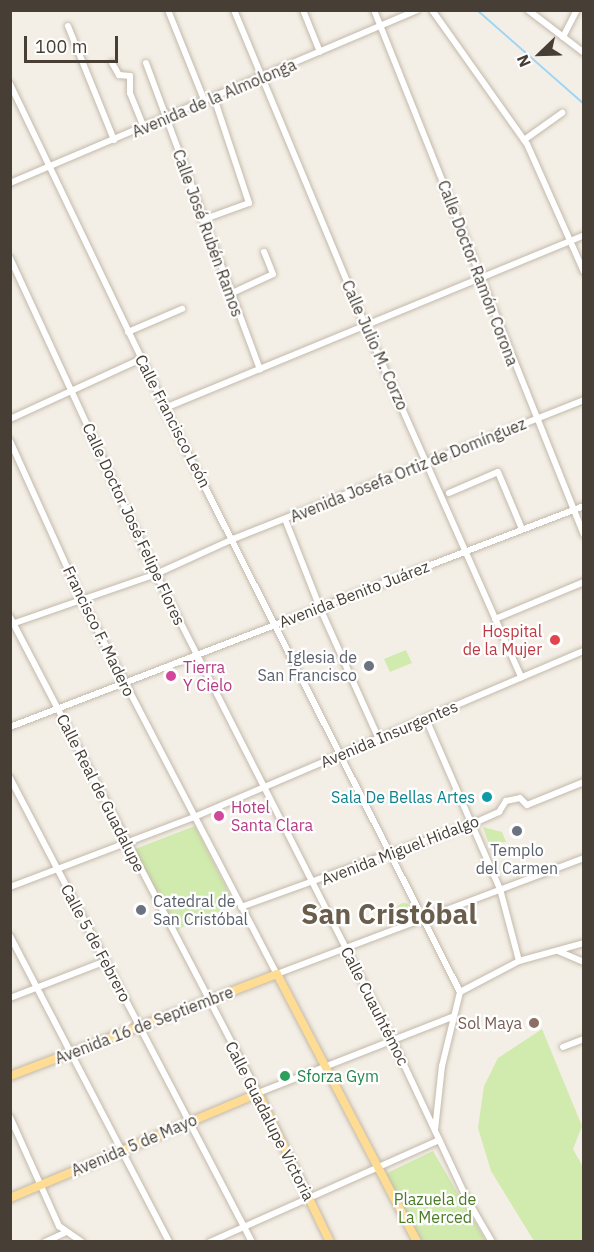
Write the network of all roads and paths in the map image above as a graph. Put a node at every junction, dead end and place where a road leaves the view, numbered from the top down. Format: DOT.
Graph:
graph roads {
  1 [pos="168,10"];
  2 [pos="234,10"];
  3 [pos="303,10"];
  4 [pos="374,10"];
  5 [pos="417,10"];
  6 [pos="432,10"];
  7 [pos="528,10"];
  8 [pos="578,10"];
  9 [pos="68,26"];
  10 [pos="381,27"];
  11 [pos="562,37"];
  12 [pos="320,52"];
  13 [pos="584,53"];
  14 [pos="112,63"];
  15 [pos="146,63"];
  16 [pos="262,78"];
  17 [pos="10,84"];
  18 [pos="214,98"];
  19 [pos="205,102"];
  20 [pos="562,113"];
  21 [pos="166,119"];
  22 [pos="144,128"];
  23 [pos="114,140"];
  24 [pos="524,140"];
  25 [pos="48,167"];
  26 [pos="10,183"];
  27 [pos="202,220"];
  28 [pos="584,235"];
  29 [pos="571,240"];
  30 [pos="264,252"];
  31 [pos="10,258"];
  32 [pos="584,272"];
  33 [pos="479,278"];
  34 [pos="230,294"];
  35 [pos="182,309"];
  36 [pos="366,327"];
  37 [pos="128,332"];
  38 [pos="141,359"];
  39 [pos="260,369"];
  40 [pos="71,391"];
  41 [pos="584,400"];
  42 [pos="165,408"];
  43 [pos="535,418"];
  44 [pos="10,419"];
  45 [pos="10,441"];
  46 [pos="427,462"];
  47 [pos="449,493"];
  48 [pos="584,506"];
  49 [pos="573,510"];
  50 [pos="285,519"];
  51 [pos="522,529"];
  52 [pos="584,535"];
  53 [pos="233,539"];
  54 [pos="465,551"];
  55 [pos="156,573"];
  56 [pos="584,582"];
  57 [pos="81,598"];
  58 [pos="320,608"];
  59 [pos="10,616"];
  60 [pos="495,619"];
  61 [pos="12,624"];
  62 [pos="274,625"];
  63 [pos="584,651"];
  64 [pos="197,657"];
  65 [pos="521,677"];
  66 [pos="125,685"];
  67 [pos="57,708"];
  68 [pos="426,719"];
  69 [pos="10,727"];
  70 [pos="379,738"];
  71 [pos="341,756"];
  72 [pos="10,778"];
  73 [pos="584,782"];
  74 [pos="263,787"];
  75 [pos="194,817"];
  76 [pos="472,824"];
  77 [pos="127,843"];
  78 [pos="390,855"];
  79 [pos="584,858"];
  80 [pos="57,869"];
  81 [pos="312,883"];
  82 [pos="10,887"];
  83 [pos="500,889"];
  84 [pos="241,907"];
  85 [pos="421,919"];
  86 [pos="10,936"];
  87 [pos="584,943"];
  88 [pos="346,948"];
  89 [pos="557,950"];
  90 [pos="106,961"];
  91 [pos="519,962"];
  92 [pos="584,962"];
  93 [pos="277,974"];
  94 [pos="38,988"];
  95 [pos="460,992"];
  96 [pos="10,998"];
  97 [pos="209,1000"];
  98 [pos="452,1017"];
  99 [pos="140,1026"];
  100 [pos="392,1039"];
  101 [pos="584,1040"];
  102 [pos="563,1047"];
  103 [pos="71,1053"];
  104 [pos="325,1067"];
  105 [pos="10,1076"];
  106 [pos="258,1094"];
  107 [pos="10,1117"];
  108 [pos="190,1120"];
  109 [pos="435,1130"];
  110 [pos="439,1140"];
  111 [pos="121,1149"];
  112 [pos="377,1170"];
  113 [pos="42,1186"];
  114 [pos="10,1198"];
  115 [pos="310,1199"];
  116 [pos="244,1227"];
  117 [pos="64,1233"];
  118 [pos="45,1242"];
  119 [pos="82,1242"];
  120 [pos="169,1242"];
  121 [pos="210,1242"];
  122 [pos="252,1242"];
  123 [pos="330,1242"];
  124 [pos="417,1242"];
  125 [pos="492,1242"];
  1 -- 19 [label="street"];
  2 -- 16 [label="street, Calle Julio M. Corzo"];
  3 -- 12 [label="street"];
  4 -- 10 [label="street, Calle Doctor Ramón Corona"];
  5 -- 10 [label="street, Avenida de la Almolonga"];
  6 -- 24 [label="street"];
  7 -- 11 [label="street"];
  8 -- 11 [label="street"];
  9 -- 23 [label="street"];
  10 -- 12 [label="street, Avenida de la Almolonga"];
  10 -- 33 [label="street, Calle Doctor Ramón Corona"];
  11 -- 13 [label="street"];
  12 -- 16 [label="street, Avenida de la Almolonga"];
  14 -- 22 [label="street"];
  15 -- 21 [label="street, Calle José Rubén Ramos"];
  16 -- 18 [label="street, Avenida de la Almolonga"];
  16 -- 36 [label="street, Calle Julio M. Corzo"];
  17 -- 25 [label="street, Calle Francisco León"];
  18 -- 19 [label="street, Avenida de la Almolonga"];
  18 -- 27 [label="street"];
  19 -- 21 [label="street, Avenida de la Almolonga"];
  20 -- 24 [label="street"];
  21 -- 22 [label="street, Avenida de la Almolonga"];
  21 -- 27 [label="street, Calle José Rubén Ramos"];
  22 -- 23 [label="street, Avenida de la Almolonga"];
  23 -- 25 [label="street, Avenida de la Almolonga"];
  24 -- 29 [label="street"];
  25 -- 26 [label="street, Avenida de la Almolonga"];
  25 -- 37 [label="street, Calle Francisco León"];
  27 -- 34 [label="street, Calle José Rubén Ramos"];
  28 -- 29 [label="street"];
  29 -- 32 [label="street"];
  29 -- 33 [label="street"];
  30 -- 34 [label="street"];
  31 -- 40 [label="street, Calle Doctor José Felipe Flores"];
  33 -- 36 [label="street"];
  33 -- 43 [label="street, Calle Doctor Ramón Corona"];
  34 -- 39 [label="street, Calle José Rubén Ramos"];
  35 -- 37 [label="street"];
  36 -- 39 [label="street"];
  36 -- 46 [label="street, Calle Julio M. Corzo"];
  37 -- 38 [label="street, Calle Francisco León"];
  38 -- 40 [label="street"];
  38 -- 42 [label="street, Calle Francisco León"];
  39 -- 42 [label="street"];
  40 -- 44 [label="street"];
  40 -- 55 [label="street, Calle Doctor José Felipe Flores"];
  41 -- 43 [label="street, Avenida Josefa Ortiz de Domínguez"];
  42 -- 53 [label="street, Calle Francisco León"];
  43 -- 46 [label="street, Avenida Josefa Ortiz de Domínguez"];
  43 -- 49 [label="street, Calle Doctor Ramón Corona"];
  45 -- 57 [label="street, Francisco F. Madero"];
  46 -- 50 [label="street, Avenida Josefa Ortiz de Domínguez"];
  46 -- 54 [label="street, Calle Julio M. Corzo"];
  47 -- 51 [label="street"];
  48 -- 49 [label="street, Avenida Benito Juárez"];
  49 -- 51 [label="street, Avenida Benito Juárez"];
  49 -- 52 [label="street, Calle Doctor Ramón Corona"];
  50 -- 53 [label="street, Avenida Josefa Ortiz de Domínguez"];
  50 -- 58 [label="street"];
  51 -- 54 [label="street, Avenida Benito Juárez"];
  53 -- 55 [label="street, Avenida Josefa Ortiz de Domínguez"];
  53 -- 62 [label="street, Calle Francisco León"];
  54 -- 58 [label="street, Avenida Benito Juárez"];
  54 -- 60 [label="street, Calle Julio M. Corzo"];
  55 -- 57 [label="street, Avenida Josefa Ortiz de Domínguez"];
  55 -- 64 [label="street, Calle Doctor José Felipe Flores"];
  56 -- 60 [label="street"];
  57 -- 61 [label="street, Avenida Josefa Ortiz de Domínguez"];
  57 -- 66 [label="street, Francisco F. Madero"];
  58 -- 62 [label="street, Avenida Benito Juárez"];
  58 -- 70 [label="street"];
  59 -- 61 [label="street, Calle Real de Guadalupe"];
  60 -- 65 [label="street, Calle Julio M. Corzo"];
  61 -- 67 [label="street, Calle Real de Guadalupe"];
  62 -- 64 [label="street, Avenida Benito Juárez"];
  62 -- 71 [label="street, Calle Francisco León"];
  63 -- 65 [label="street, Avenida Insurgentes"];
  64 -- 66 [label="street, Avenida Benito Juárez"];
  64 -- 74 [label="street, Calle Doctor José Felipe Flores"];
  65 -- 68 [label="street, Avenida Insurgentes"];
  66 -- 67 [label="street, Avenida Benito Juárez"];
  66 -- 75 [label="street, Francisco F. Madero"];
  67 -- 69 [label="street, Avenida Benito Juárez"];
  67 -- 77 [label="street, Calle Real de Guadalupe"];
  68 -- 70 [label="street, Avenida Insurgentes"];
  68 -- 76 [label="street"];
  70 -- 71 [label="street, Avenida Insurgentes"];
  71 -- 74 [label="street, Avenida Insurgentes"];
  71 -- 78 [label="street, Calle Francisco León"];
  72 -- 80 [label="street, Calle 5 de Febrero"];
  73 -- 76 [label="street, Avenida Miguel Hidalgo"];
  74 -- 75 [label="street, Avenida Insurgentes"];
  74 -- 81 [label="street, Calle Cuauhtémoc"];
  75 -- 77 [label="street, Avenida Insurgentes"];
  75 -- 84 [label="street, Francisco F. Madero"];
  76 -- 78 [label="street, Avenida Miguel Hidalgo"];
  76 -- 83 [label="street"];
  77 -- 80 [label="street, Avenida Insurgentes"];
  77 -- 97 [label="street, Calle Real de Guadalupe"];
  78 -- 81 [label="street, Avenida Miguel Hidalgo"];
  78 -- 85 [label="street, Calle Francisco León"];
  79 -- 83 [label="street"];
  80 -- 82 [label="street, Avenida Insurgentes"];
  80 -- 90 [label="street, Calle 5 de Febrero"];
  81 -- 84 [label="street, Avenida Miguel Hidalgo"];
  81 -- 88 [label="street, Calle Cuauhtémoc"];
  83 -- 85 [label="street"];
  83 -- 91 [label="street"];
  84 -- 93 [label="street, Francisco F. Madero"];
  85 -- 88 [label="street"];
  85 -- 95 [label="street, Calle Francisco León"];
  86 -- 94 [label="street"];
  87 -- 89 [label="street"];
  88 -- 93 [label="street"];
  88 -- 100 [label="street, Calle Cuauhtémoc"];
  89 -- 91 [label="street"];
  89 -- 92 [label="street"];
  90 -- 94 [label="street"];
  90 -- 99 [label="street, Calle 5 de Febrero"];
  91 -- 95 [label="street"];
  93 -- 97 [label="main road, Avenida 16 de Septiembre"];
  93 -- 104 [label="main road"];
  94 -- 96 [label="street"];
  94 -- 103 [label="street"];
  95 -- 98 [label="street"];
  97 -- 99 [label="main road, Avenida 16 de Septiembre"];
  97 -- 106 [label="street, Calle Guadalupe Victoria"];
  98 -- 100 [label="street"];
  98 -- 109 [label="street"];
  99 -- 103 [label="main road, Avenida 16 de Septiembre"];
  99 -- 108 [label="street, Calle 5 de Febrero"];
  100 -- 104 [label="street"];
  100 -- 109 [label="street, Calle Cuauhtémoc"];
  101 -- 102 [label="street"];
  103 -- 105 [label="main road, Avenida 16 de Septiembre"];
  103 -- 111 [label="street"];
  104 -- 106 [label="street"];
  104 -- 112 [label="main road"];
  106 -- 108 [label="main road, Avenida 5 de Mayo"];
  106 -- 115 [label="main road, Calle Guadalupe Victoria"];
  107 -- 113 [label="street"];
  108 -- 111 [label="main road, Avenida 5 de Mayo"];
  108 -- 116 [label="street, Calle 5 de Febrero"];
  109 -- 110 [label="street, Calle Cuauhtémoc"];
  110 -- 112 [label="street"];
  110 -- 125 [label="street, Calle Cuauhtémoc"];
  111 -- 113 [label="main road, Avenida 5 de Mayo"];
  111 -- 120 [label="street"];
  112 -- 115 [label="street"];
  112 -- 124 [label="main road"];
  113 -- 114 [label="main road, Avenida 5 de Mayo"];
  113 -- 117 [label="street"];
  115 -- 116 [label="street"];
  115 -- 123 [label="main road, Calle Guadalupe Victoria"];
  116 -- 121 [label="street"];
  116 -- 122 [label="street, Calle 5 de Febrero"];
  117 -- 118 [label="street"];
  117 -- 119 [label="street"];
}
